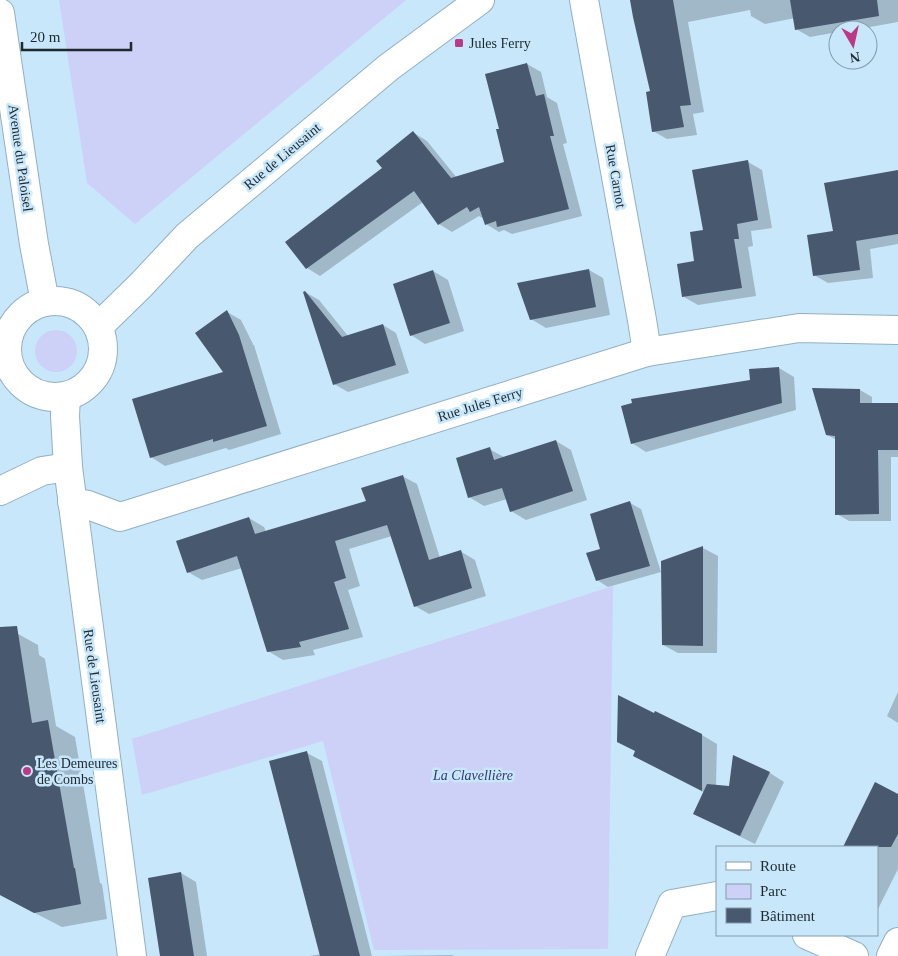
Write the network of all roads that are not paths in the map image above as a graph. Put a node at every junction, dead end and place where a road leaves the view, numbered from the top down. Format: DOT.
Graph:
graph roads {
  1 [pos="480,0"];
  2 [pos="584,0"];
  3 [pos="0,13"];
  4 [pos="45,302"];
  5 [pos="98,327"];
  6 [pos="898,330"];
  7 [pos="3,345"];
  8 [pos="646,352"];
  9 [pos="66,396"];
  10 [pos="68,467"];
  11 [pos="0,491"];
  12 [pos="72,502"];
  13 [pos="716,896"];
  14 [pos="809,936"];
  15 [pos="898,942"];
  16 [pos="132,956"];
  17 [pos="650,956"];
  18 [pos="854,956"];
  19 [pos="891,956"];
  1 -- 5 [label="street, Rue de Lieusaint"];
  2 -- 8 [label="street, Rue Carnot"];
  3 -- 4 [label="street, Avenue du Paloisel"];
  4 -- 5 [label="street"];
  4 -- 7 [label="street"];
  5 -- 9 [label="street"];
  6 -- 8 [label="street, Rue Jules Ferry"];
  7 -- 9 [label="street"];
  8 -- 12 [label="street, Rue Jules Ferry"];
  9 -- 10 [label="street, Rue de Lieusaint"];
  10 -- 11 [label="street"];
  10 -- 12 [label="street, Rue de Lieusaint"];
  12 -- 16 [label="street, Rue de Lieusaint"];
  13 -- 17 [label="street"];
  14 -- 18 [label="street"];
  15 -- 19 [label="street"];
}
